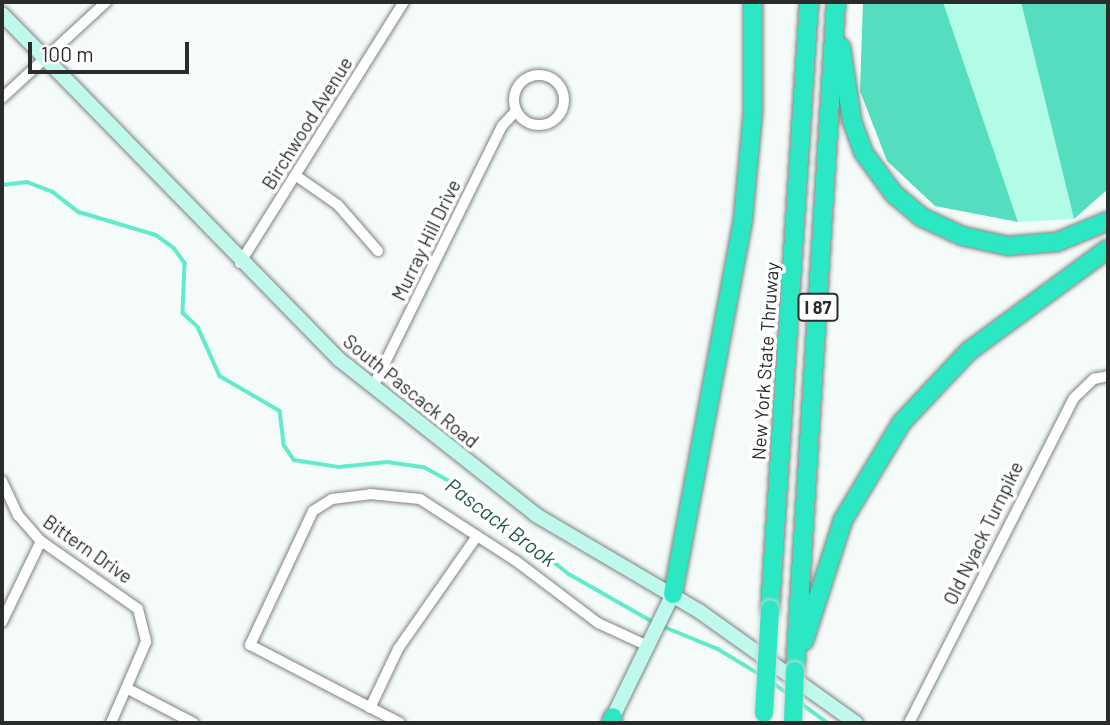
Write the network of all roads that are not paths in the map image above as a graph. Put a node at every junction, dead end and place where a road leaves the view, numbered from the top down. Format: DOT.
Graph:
graph roads {
  1 [pos="106,2"];
  2 [pos="404,2"];
  3 [pos="753,2"];
  4 [pos="796,2"];
  5 [pos="809,2"];
  6 [pos="836,2"];
  7 [pos="2,14"];
  8 [pos="44,58"];
  9 [pos="2,98"];
  10 [pos="516,111"];
  11 [pos="802,116"];
  12 [pos="295,175"];
  13 [pos="1108,221"];
  14 [pos="1108,249"];
  15 [pos="378,251"];
  16 [pos="240,263"];
  17 [pos="1108,376"];
  18 [pos="373,387"];
  19 [pos="2,481"];
  20 [pos="477,536"];
  21 [pos="41,541"];
  22 [pos="673,594"];
  23 [pos="806,613"];
  24 [pos="2,622"];
  25 [pos="651,640"];
  26 [pos="128,689"];
  27 [pos="370,708"];
  28 [pos="764,718"];
  29 [pos="611,721"];
  30 [pos="793,722"];
  31 [pos="111,723"];
  32 [pos="194,723"];
  33 [pos="400,723"];
  34 [pos="856,723"];
  35 [pos="909,723"];
  1 -- 8 [label="street"];
  2 -- 12 [label="street, Birchwood Avenue"];
  3 -- 22 [label="highway"];
  4 -- 11 [label="highway"];
  5 -- 11 [label="highway, New York State Thruway / I 87"];
  6 -- 13 [label="highway"];
  6 -- 23 [label="highway, I 87"];
  7 -- 8 [label="street, South Pascack Road"];
  8 -- 9 [label="street"];
  8 -- 16 [label="street, South Pascack Road"];
  10 -- 10 [label="street, Murray Hill Drive"];
  10 -- 18 [label="street, Murray Hill Drive"];
  11 -- 28 [label="highway, New York State Thruway / I 87, bridge"];
  12 -- 15 [label="street"];
  12 -- 16 [label="street, Birchwood Avenue"];
  14 -- 23 [label="highway"];
  16 -- 18 [label="street, South Pascack Road"];
  17 -- 35 [label="street, Old Nyack Turnpike"];
  18 -- 22 [label="street, South Pascack Road"];
  19 -- 21 [label="street, Bittern Drive"];
  20 -- 25 [label="street"];
  20 -- 27 [label="street"];
  20 -- 27 [label="street"];
  21 -- 24 [label="street"];
  21 -- 26 [label="street, Bittern Drive"];
  22 -- 25 [label="street"];
  22 -- 34 [label="street, South Pascack Road"];
  23 -- 30 [label="highway, I 87, bridge"];
  25 -- 29 [label="street"];
  26 -- 31 [label="street, Bittern Drive"];
  26 -- 32 [label="street"];
  27 -- 33 [label="street"];
}
